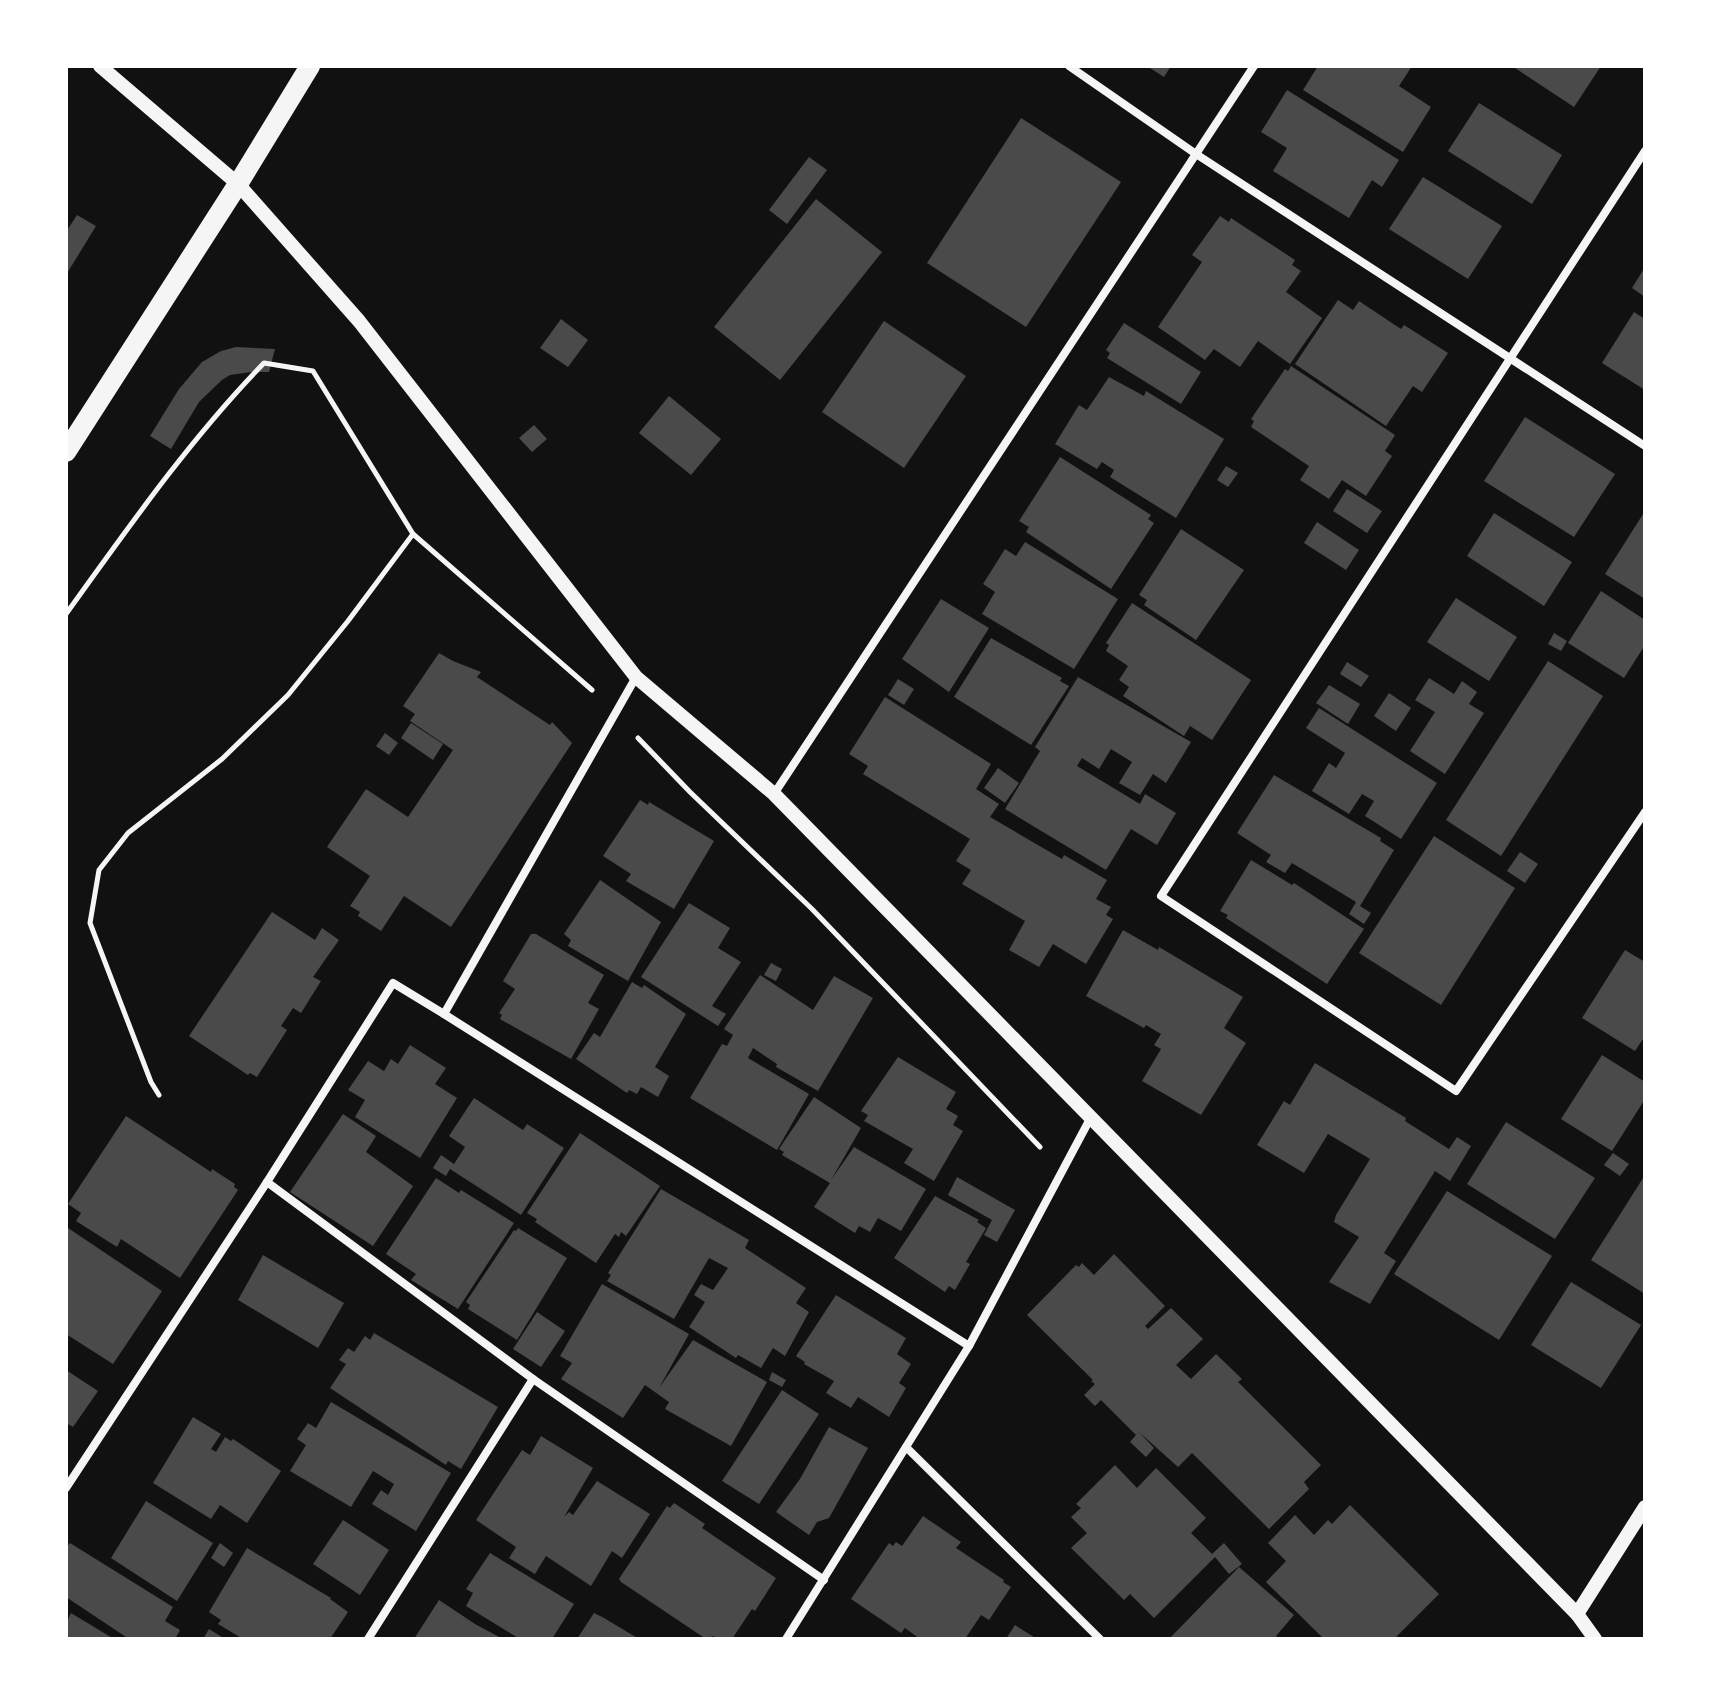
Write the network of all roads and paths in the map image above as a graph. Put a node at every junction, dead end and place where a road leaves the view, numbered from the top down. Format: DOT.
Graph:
graph roads {
  1 [pos="100,66"];
  2 [pos="310,66"];
  3 [pos="1069,66"];
  4 [pos="1254,66"];
  5 [pos="1645,151"];
  6 [pos="1196,154"];
  7 [pos="238,184"];
  8 [pos="1512,357"];
  9 [pos="1645,446"];
  10 [pos="66,452"];
  11 [pos="413,534"];
  12 [pos="66,614"];
  13 [pos="636,677"];
  14 [pos="615,714"];
  15 [pos="774,794"];
  16 [pos="1645,812"];
  17 [pos="444,1014"];
  18 [pos="159,1095"];
  19 [pos="1091,1117"];
  20 [pos="1049,1156"];
  21 [pos="267,1182"];
  22 [pos="969,1346"];
  23 [pos="533,1379"];
  24 [pos="906,1447"];
  25 [pos="66,1488"];
  26 [pos="1645,1507"];
  27 [pos="824,1580"];
  28 [pos="1577,1614"];
  29 [pos="368,1639"];
  30 [pos="786,1639"];
  31 [pos="1100,1639"];
  32 [pos="1595,1639"];
  1 -- 7 [label="street"];
  2 -- 7 [label="main road"];
  3 -- 6 [label="street"];
  4 -- 6 [label="street"];
  5 -- 8 [label="street"];
  6 -- 8 [label="street"];
  6 -- 15 [label="street"];
  7 -- 10 [label="main road"];
  7 -- 13 [label="street"];
  8 -- 9 [label="street"];
  8 -- 16 [label="street"];
  11 -- 12 [label="path"];
  11 -- 14 [label="path"];
  11 -- 18 [label="path"];
  13 -- 14 [label="street"];
  13 -- 15 [label="street"];
  14 -- 17 [label="street"];
  14 -- 20 [label="path"];
  15 -- 19 [label="street"];
  17 -- 21 [label="street"];
  17 -- 22 [label="street"];
  19 -- 22 [label="street"];
  19 -- 28 [label="street"];
  21 -- 23 [label="street"];
  21 -- 25 [label="street"];
  22 -- 24 [label="street"];
  23 -- 27 [label="street"];
  23 -- 29 [label="street"];
  24 -- 27 [label="street"];
  24 -- 31 [label="street"];
  26 -- 28 [label="street"];
  27 -- 30 [label="street"];
  28 -- 32 [label="street"];
}
